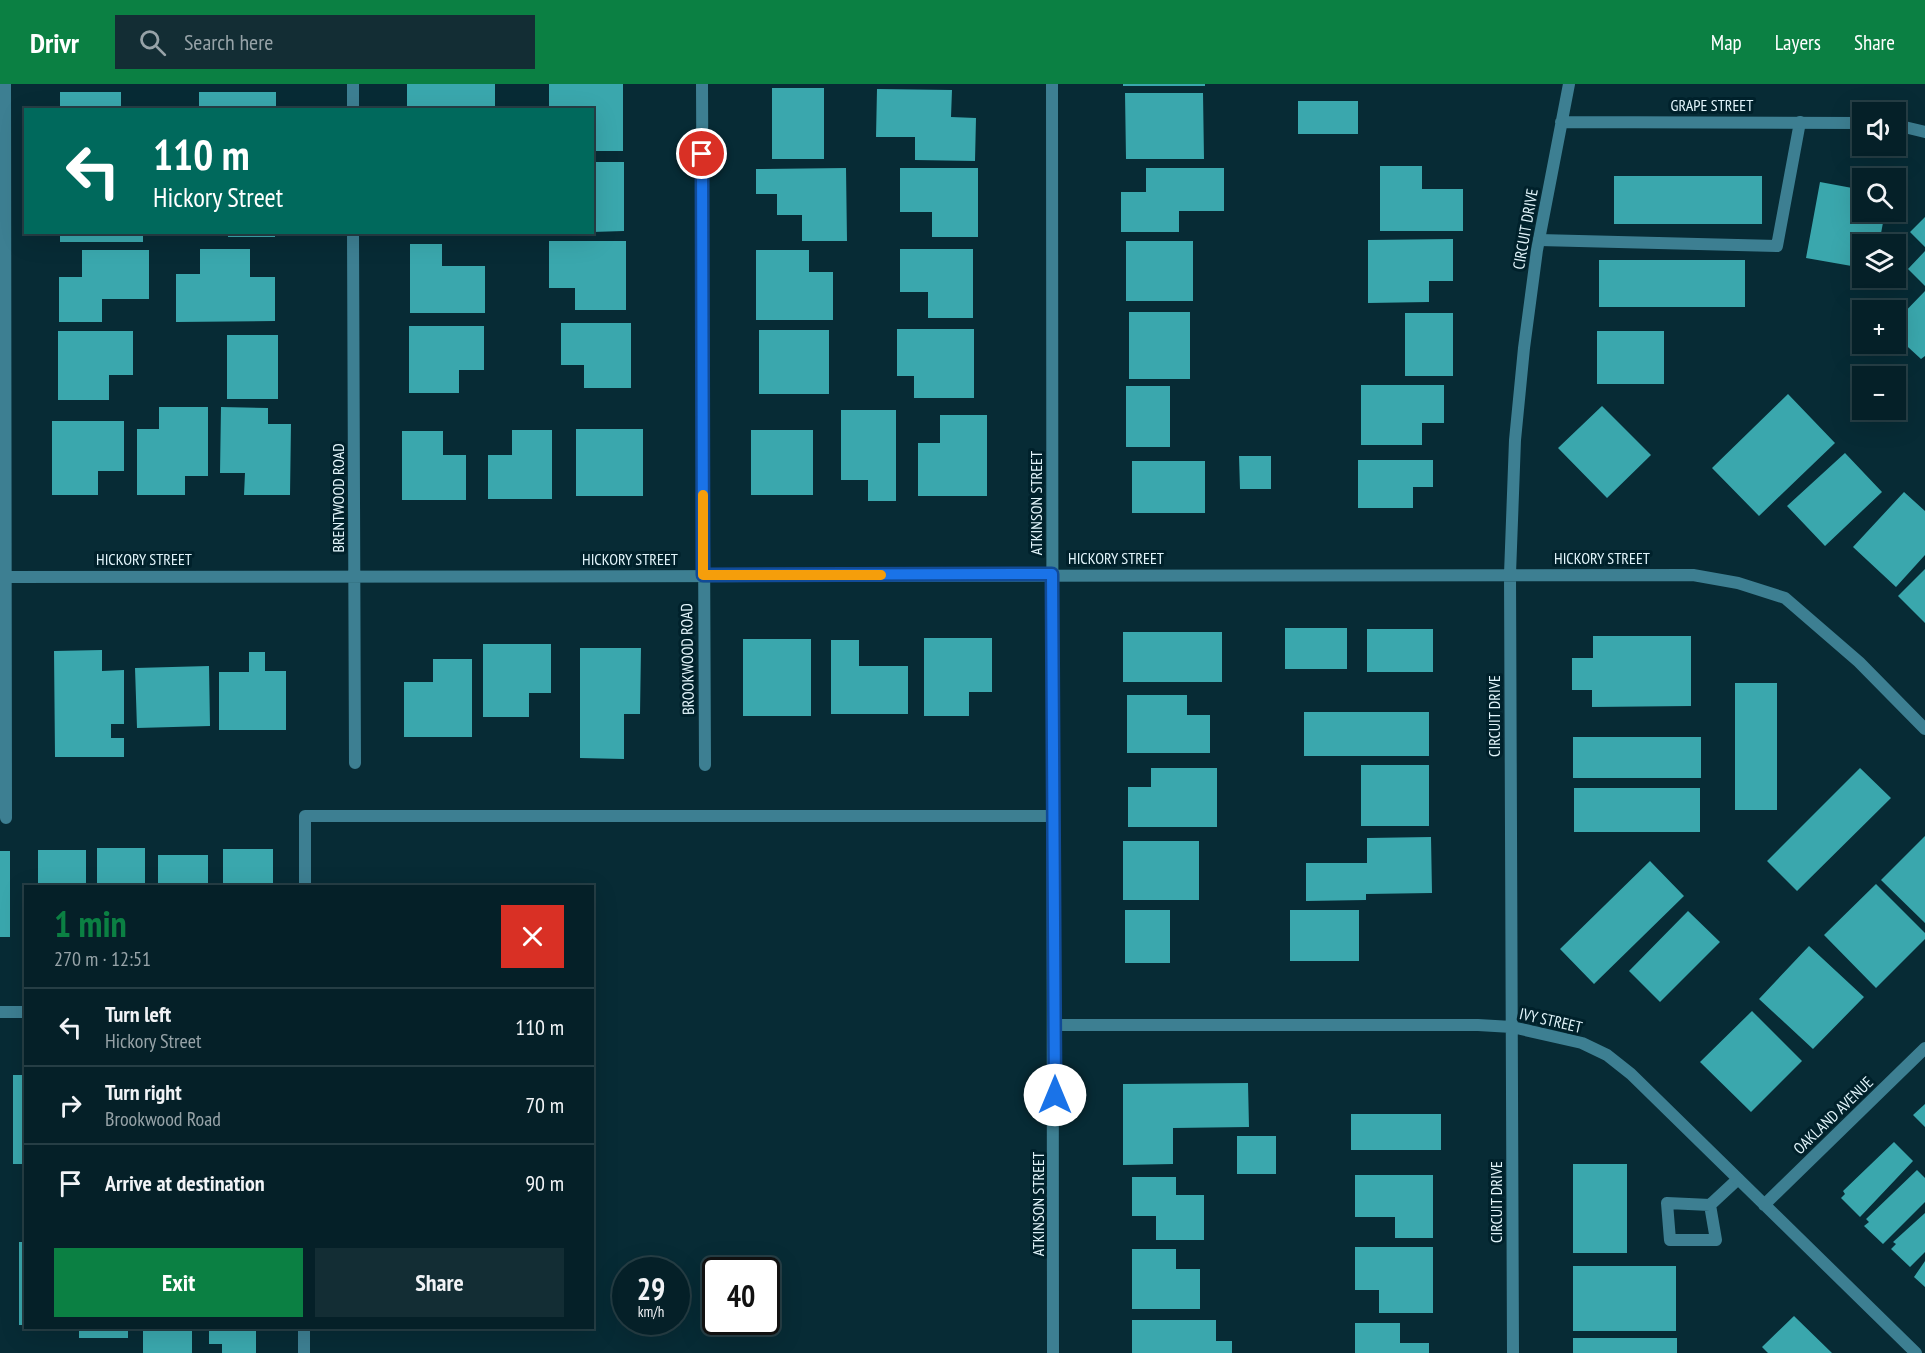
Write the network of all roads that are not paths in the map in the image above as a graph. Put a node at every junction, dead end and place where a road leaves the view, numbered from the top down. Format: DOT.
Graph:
graph roads {
  1 [pos="4,84"];
  2 [pos="353,84"];
  3 [pos="702,84"];
  4 [pos="1052,84"];
  5 [pos="1569,84"];
  6 [pos="353,108"];
  7 [pos="1561,122"];
  8 [pos="1800,122"];
  9 [pos="1852,123"];
  10 [pos="1906,127"];
  11 [pos="1925,132"];
  12 [pos="353,234"];
  13 [pos="1539,240"];
  14 [pos="1052,574"];
  15 [pos="1510,574"];
  16 [pos="354,575"];
  17 [pos="703,575"];
  18 [pos="3,577"];
  19 [pos="1925,729"];
  20 [pos="355,763"];
  21 [pos="705,765"];
  22 [pos="1054,816"];
  23 [pos="6,818"];
  24 [pos="305,885"];
  25 [pos="0,1012"];
  26 [pos="24,1012"];
  27 [pos="1055,1025"];
  28 [pos="1512,1027"];
  29 [pos="1925,1049"];
  30 [pos="1738,1179"];
  31 [pos="1710,1205"];
  32 [pos="1764,1205"];
  33 [pos="304,1329"];
  34 [pos="304,1353"];
  35 [pos="1053,1353"];
  36 [pos="1513,1353"];
  37 [pos="1916,1353"];
  1 -- 18 [label="street"];
  2 -- 6 [label="street"];
  3 -- 17 [label="street, BROOKWOOD ROAD"];
  4 -- 14 [label="street, ATKINSON STREET"];
  5 -- 7 [label="street, CIRCUIT DRIVE"];
  7 -- 8 [label="street, GRAPE STREET"];
  7 -- 13 [label="street, CIRCUIT DRIVE"];
  8 -- 9 [label="street, GRAPE STREET"];
  8 -- 13 [label="street"];
  10 -- 11 [label="street"];
  12 -- 16 [label="street, BRENTWOOD ROAD"];
  13 -- 15 [label="street, CIRCUIT DRIVE"];
  14 -- 15 [label="street, HICKORY STREET"];
  14 -- 17 [label="street, HICKORY STREET"];
  14 -- 22 [label="street, ATKINSON STREET"];
  15 -- 19 [label="street, HICKORY STREET"];
  15 -- 28 [label="street, CIRCUIT DRIVE"];
  16 -- 17 [label="street, HICKORY STREET"];
  16 -- 18 [label="street, HICKORY STREET"];
  16 -- 20 [label="street, BRENTWOOD ROAD"];
  17 -- 21 [label="street, BROOKWOOD ROAD"];
  18 -- 23 [label="street"];
  22 -- 24 [label="street"];
  22 -- 27 [label="street, ATKINSON STREET"];
  25 -- 26 [label="street"];
  27 -- 28 [label="street, IVY STREET"];
  27 -- 35 [label="street, ATKINSON STREET"];
  28 -- 30 [label="street, IVY STREET"];
  28 -- 36 [label="street, CIRCUIT DRIVE"];
  29 -- 32 [label="street, OAKLAND AVENUE"];
  30 -- 31 [label="street"];
  30 -- 32 [label="street, IVY STREET"];
  31 -- 31 [label="street"];
  32 -- 37 [label="street, IVY STREET"];
  33 -- 34 [label="street"];
}
